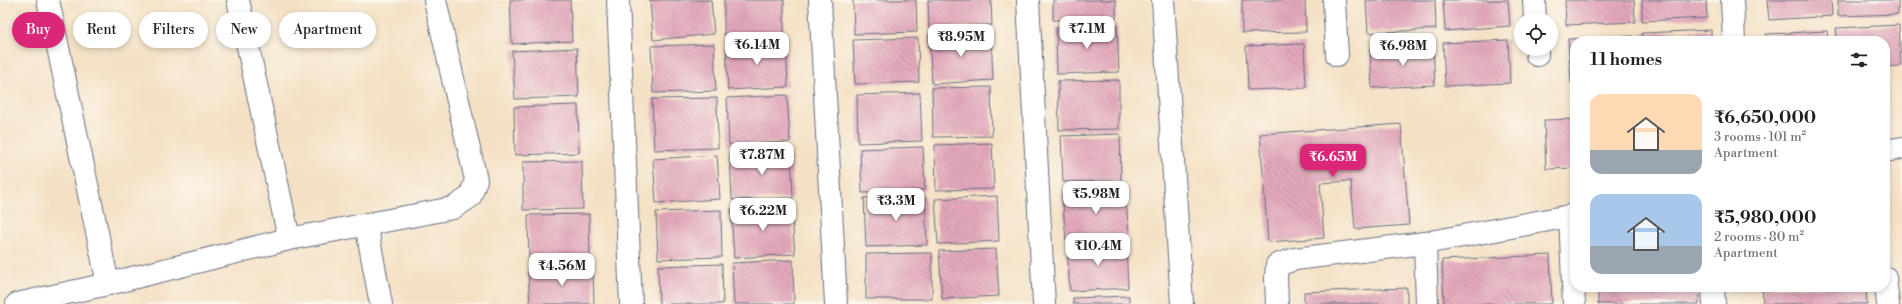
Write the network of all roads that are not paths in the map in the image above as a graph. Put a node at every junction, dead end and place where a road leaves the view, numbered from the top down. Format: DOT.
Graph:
graph roads {
  1 [pos="48,0"];
  2 [pos="238,0"];
  3 [pos="435,0"];
  4 [pos="618,0"];
  5 [pos="820,0"];
  6 [pos="1028,0"];
  7 [pos="1163,0"];
  8 [pos="1334,0"];
  9 [pos="1534,0"];
  10 [pos="1732,0"];
  11 [pos="1535,12"];
  12 [pos="1734,36"];
  13 [pos="1337,55"];
  14 [pos="1902,148"];
  15 [pos="1890,150"];
  16 [pos="1570,215"];
  17 [pos="366,224"];
  18 [pos="290,239"];
  19 [pos="1424,243"];
  20 [pos="108,284"];
  21 [pos="1574,292"];
  22 [pos="1713,292"];
  23 [pos="1887,292"];
  24 [pos="17,304"];
  25 [pos="381,304"];
  26 [pos="631,304"];
  27 [pos="836,304"];
  28 [pos="1044,304"];
  29 [pos="1182,304"];
  30 [pos="1277,304"];
  31 [pos="1427,304"];
  32 [pos="1574,304"];
  33 [pos="1714,304"];
  34 [pos="1888,304"];
  1 -- 20 [label="street"];
  2 -- 18 [label="street"];
  3 -- 17 [label="street"];
  4 -- 26 [label="street"];
  5 -- 27 [label="street"];
  6 -- 28 [label="street"];
  7 -- 29 [label="street"];
  8 -- 13 [label="street"];
  9 -- 11 [label="street"];
  10 -- 12 [label="street"];
  14 -- 15 [label="street"];
  16 -- 19 [label="street"];
  17 -- 18 [label="street"];
  17 -- 25 [label="street"];
  18 -- 20 [label="street"];
  19 -- 30 [label="street"];
  19 -- 31 [label="street"];
  20 -- 24 [label="street"];
  21 -- 32 [label="street"];
  22 -- 33 [label="street"];
  23 -- 34 [label="street"];
}
